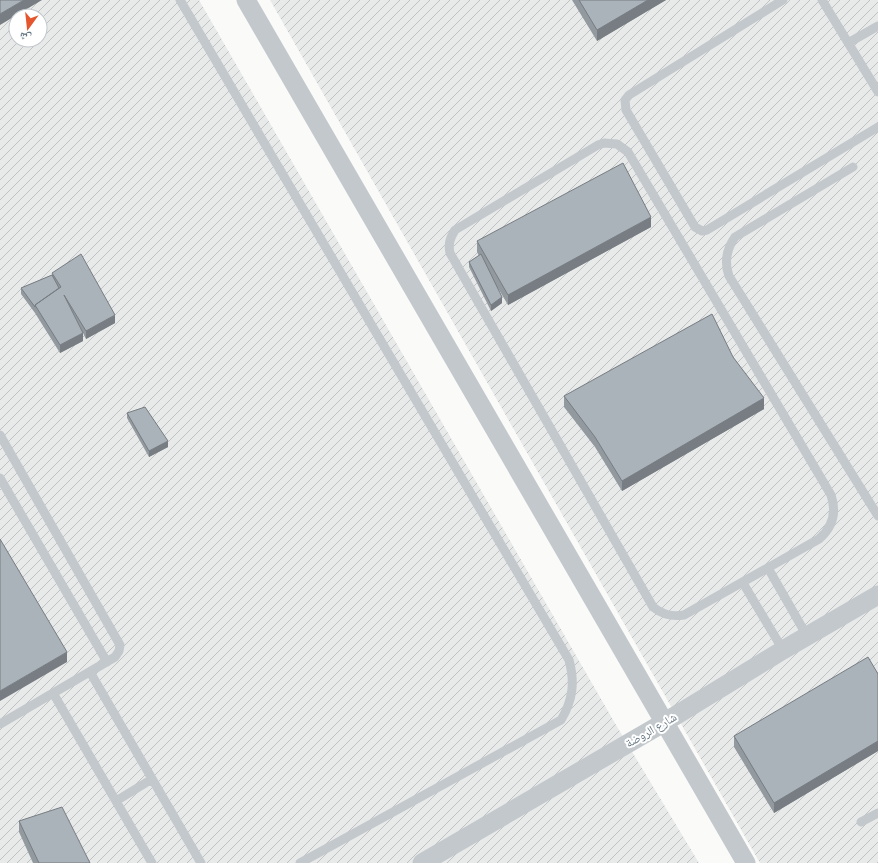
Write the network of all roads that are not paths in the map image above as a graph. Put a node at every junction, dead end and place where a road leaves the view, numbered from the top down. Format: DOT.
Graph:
graph roads {
  1 [pos="180,0"];
  2 [pos="246,0"];
  3 [pos="783,0"];
  4 [pos="823,0"];
  5 [pos="878,26"];
  6 [pos="848,43"];
  7 [pos="878,92"];
  8 [pos="878,127"];
  9 [pos="853,167"];
  10 [pos="0,435"];
  11 [pos="0,478"];
  12 [pos="878,516"];
  13 [pos="768,568"];
  14 [pos="743,583"];
  15 [pos="878,595"];
  16 [pos="807,636"];
  17 [pos="783,650"];
  18 [pos="107,662"];
  19 [pos="90,672"];
  20 [pos="53,693"];
  21 [pos="665,722"];
  22 [pos="0,724"];
  23 [pos="152,780"];
  24 [pos="116,801"];
  25 [pos="878,813"];
  26 [pos="860,822"];
  27 [pos="429,861"];
  28 [pos="152,863"];
  29 [pos="201,863"];
  30 [pos="300,863"];
  31 [pos="746,863"];
  1 -- 30 [label="lane"];
  2 -- 21 [label="street"];
  3 -- 8 [label="lane"];
  4 -- 6 [label="lane"];
  5 -- 6 [label="lane"];
  6 -- 7 [label="lane"];
  9 -- 12 [label="lane"];
  10 -- 18 [label="lane"];
  11 -- 18 [label="lane"];
  13 -- 14 [label="lane"];
  13 -- 14 [label="lane"];
  13 -- 16 [label="lane"];
  14 -- 17 [label="lane"];
  15 -- 16 [label="street, شارع الروضة"];
  16 -- 17 [label="street, شارع الروضة"];
  17 -- 21 [label="street, شارع الروضة"];
  18 -- 19 [label="lane"];
  19 -- 20 [label="lane"];
  19 -- 23 [label="lane"];
  20 -- 22 [label="lane"];
  20 -- 24 [label="lane"];
  21 -- 27 [label="street, شارع الروضة"];
  21 -- 31 [label="street"];
  23 -- 24 [label="lane"];
  23 -- 29 [label="lane"];
  24 -- 28 [label="lane"];
  25 -- 26 [label="lane"];
}
